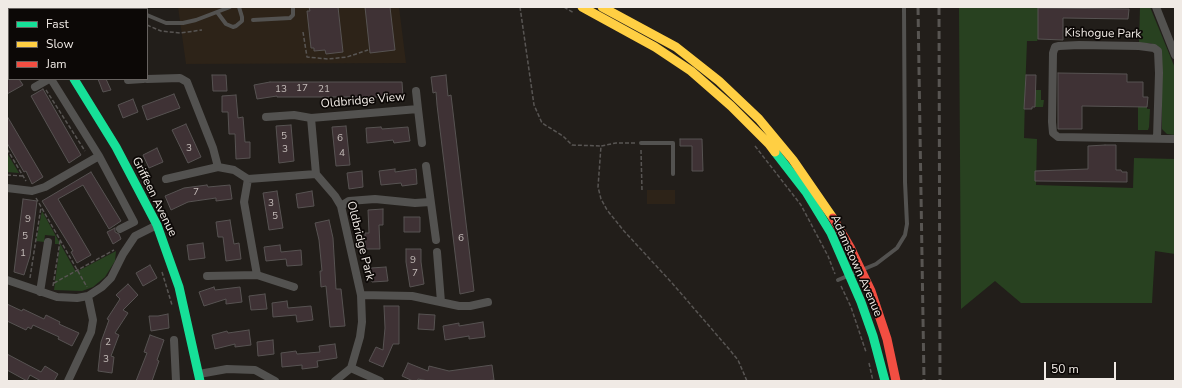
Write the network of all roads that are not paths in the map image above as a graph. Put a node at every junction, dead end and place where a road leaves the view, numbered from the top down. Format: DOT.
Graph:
graph roads {
  1 [pos="230,7"];
  2 [pos="239,7"];
  3 [pos="292,7"];
  4 [pos="582,7"];
  5 [pos="602,7"];
  6 [pos="904,7"];
  7 [pos="1156,7"];
  8 [pos="217,12"];
  9 [pos="148,15"];
  10 [pos="253,20"];
  11 [pos="1174,49"];
  12 [pos="148,79"];
  13 [pos="48,80"];
  14 [pos="51,80"];
  15 [pos="75,80"];
  16 [pos="35,87"];
  17 [pos="416,91"];
  18 [pos="418,109"];
  19 [pos="266,117"];
  20 [pos="311,118"];
  21 [pos="1157,138"];
  22 [pos="1175,139"];
  23 [pos="422,143"];
  24 [pos="641,143"];
  25 [pos="99,156"];
  26 [pos="426,166"];
  27 [pos="218,168"];
  28 [pos="316,174"];
  29 [pos="673,174"];
  30 [pos="166,179"];
  31 [pos="248,179"];
  32 [pos="7,188"];
  33 [pos="430,202"];
  34 [pos="341,206"];
  35 [pos="157,225"];
  36 [pos="120,229"];
  37 [pos="436,240"];
  38 [pos="48,242"];
  39 [pos="437,252"];
  40 [pos="862,270"];
  41 [pos="257,275"];
  42 [pos="206,276"];
  43 [pos="849,276"];
  44 [pos="7,280"];
  45 [pos="838,280"];
  46 [pos="294,287"];
  47 [pos="40,292"];
  48 [pos="90,295"];
  49 [pos="361,296"];
  50 [pos="442,302"];
  51 [pos="488,302"];
  52 [pos="174,340"];
  53 [pos="351,368"];
  54 [pos="200,378"];
  55 [pos="68,381"];
  56 [pos="176,381"];
  57 [pos="275,381"];
  58 [pos="335,381"];
  59 [pos="380,381"];
  60 [pos="885,381"];
  61 [pos="896,381"];
  1 -- 8 [label="lane"];
  2 -- 8 [label="lane"];
  3 -- 10 [label="lane"];
  4 -- 43 [label="street, Adamstown Avenue"];
  5 -- 40 [label="street, Adamstown Avenue"];
  6 -- 40 [label="lane"];
  7 -- 11 [label="street"];
  8 -- 9 [label="lane"];
  12 -- 27 [label="street"];
  13 -- 16 [label="street"];
  14 -- 25 [label="street"];
  15 -- 35 [label="street, Griffeen Avenue"];
  17 -- 18 [label="street, Oldbridge View"];
  18 -- 20 [label="street, Oldbridge View"];
  18 -- 23 [label="street, Oldbridge View"];
  19 -- 20 [label="street, Oldbridge View"];
  20 -- 28 [label="street, Oldbridge View"];
  21 -- 21 [label="street, Kishogue Park"];
  21 -- 22 [label="street, Kishogue Park"];
  24 -- 29 [label="lane"];
  25 -- 32 [label="street"];
  25 -- 36 [label="street"];
  26 -- 33 [label="street"];
  27 -- 30 [label="street"];
  27 -- 31 [label="street"];
  28 -- 31 [label="street"];
  28 -- 34 [label="street, Oldbridge Park"];
  31 -- 41 [label="street"];
  33 -- 34 [label="street"];
  33 -- 37 [label="street"];
  34 -- 49 [label="street, Oldbridge Park"];
  35 -- 48 [label="street"];
  35 -- 54 [label="street, Griffeen Avenue"];
  38 -- 47 [label="street"];
  39 -- 50 [label="street"];
  40 -- 43 [label="lane"];
  40 -- 61 [label="street, Adamstown Avenue"];
  41 -- 42 [label="street"];
  41 -- 46 [label="street"];
  43 -- 45 [label="lane"];
  43 -- 60 [label="street, Adamstown Avenue"];
  44 -- 47 [label="street"];
  47 -- 48 [label="street"];
  48 -- 55 [label="street"];
  49 -- 50 [label="street"];
  49 -- 53 [label="street, Oldbridge Park"];
  50 -- 51 [label="street"];
  52 -- 56 [label="street"];
  53 -- 58 [label="street"];
  53 -- 59 [label="street"];
  54 -- 57 [label="street"];
}
